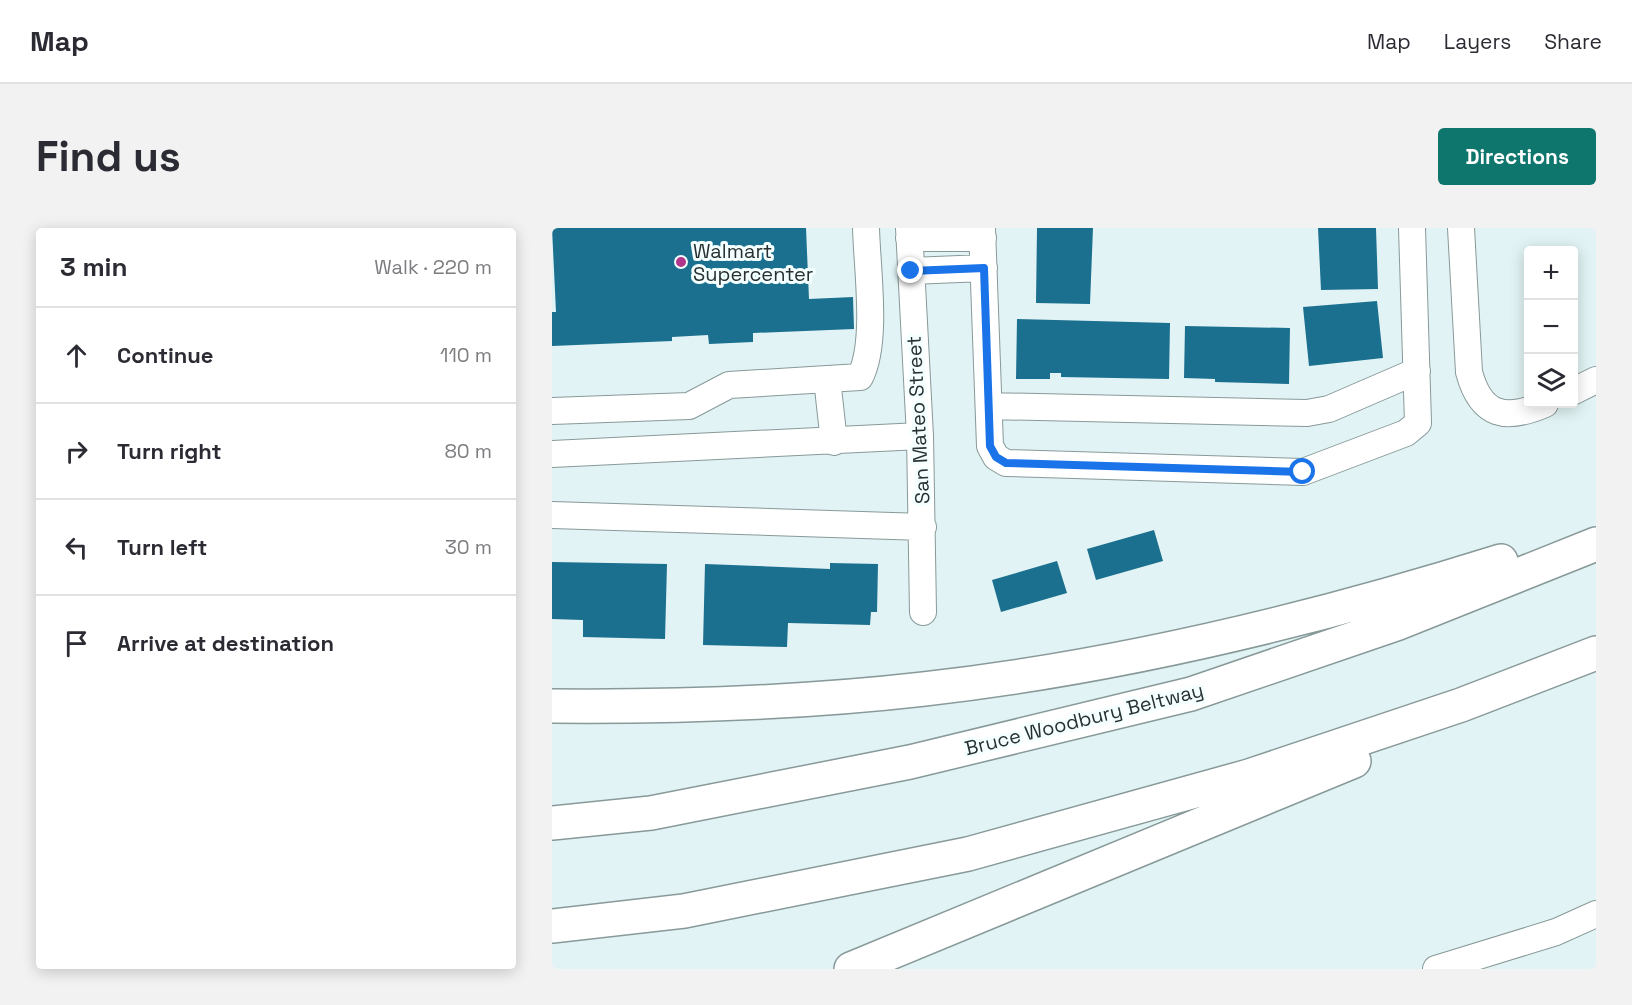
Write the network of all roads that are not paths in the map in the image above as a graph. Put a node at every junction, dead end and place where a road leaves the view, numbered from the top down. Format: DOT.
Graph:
graph roads {
  1 [pos="866,228"];
  2 [pos="1412,228"];
  3 [pos="1461,228"];
  4 [pos="909,233"];
  5 [pos="983,233"];
  6 [pos="984,268"];
  7 [pos="911,271"];
  8 [pos="1416,371"];
  9 [pos="827,379"];
  10 [pos="1596,380"];
  11 [pos="1578,389"];
  12 [pos="989,406"];
  13 [pos="1536,408"];
  14 [pos="552,411"];
  15 [pos="921,436"];
  16 [pos="834,442"];
  17 [pos="552,454"];
  18 [pos="552,515"];
  19 [pos="923,527"];
  20 [pos="1596,529"];
  21 [pos="1596,544"];
  22 [pos="923,612"];
  23 [pos="1588,656"];
  24 [pos="552,706"];
  25 [pos="552,824"];
  26 [pos="1596,914"];
  27 [pos="552,926"];
  28 [pos="851,969"];
  29 [pos="1437,969"];
  1 -- 9 [label="street"];
  2 -- 8 [label="street"];
  3 -- 13 [label="street"];
  4 -- 5 [label="street"];
  4 -- 7 [label="street, San Mateo Street"];
  5 -- 6 [label="street"];
  6 -- 7 [label="street"];
  6 -- 12 [label="street"];
  7 -- 15 [label="street, San Mateo Street"];
  8 -- 12 [label="street"];
  8 -- 12 [label="street"];
  9 -- 14 [label="street"];
  9 -- 16 [label="street"];
  10 -- 11 [label="street"];
  15 -- 16 [label="street"];
  15 -- 19 [label="street, San Mateo Street"];
  16 -- 17 [label="street"];
  18 -- 19 [label="street"];
  19 -- 22 [label="street, San Mateo Street"];
  20 -- 24 [label="highway"];
  21 -- 25 [label="highway, Bruce Woodbury Beltway"];
  23 -- 27 [label="highway"];
  23 -- 28 [label="highway"];
  26 -- 29 [label="street"];
}
